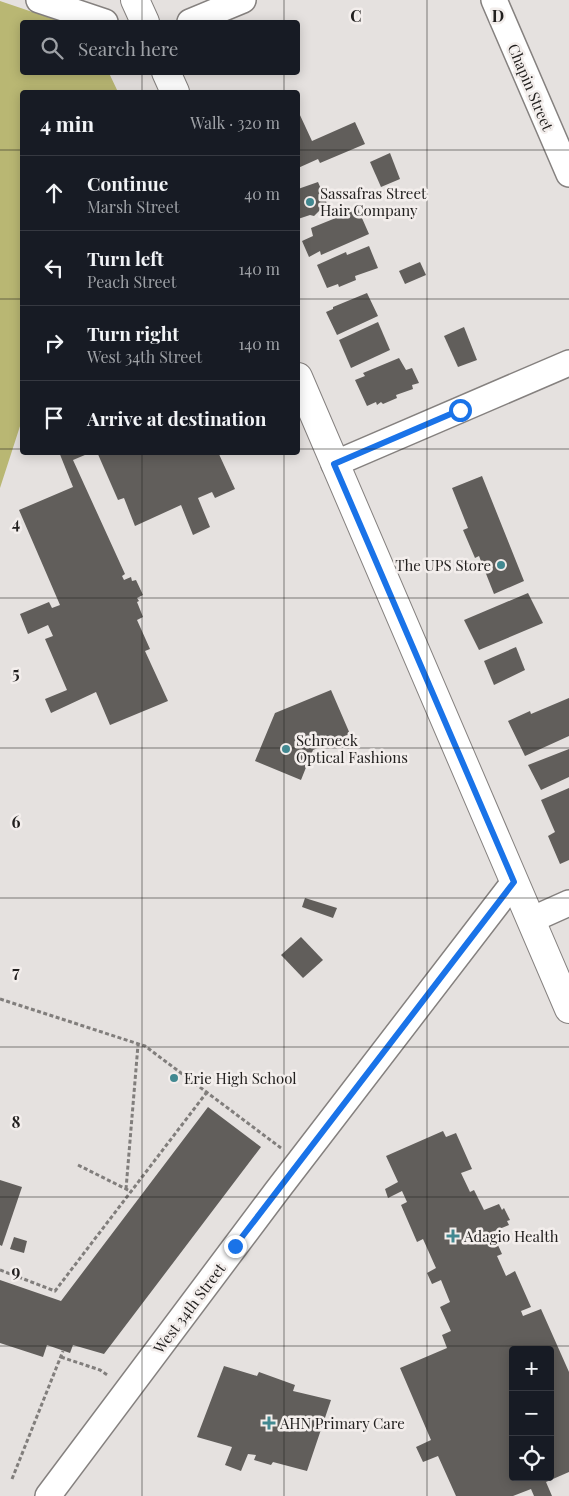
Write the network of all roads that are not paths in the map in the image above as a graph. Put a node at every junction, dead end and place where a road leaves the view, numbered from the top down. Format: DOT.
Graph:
graph roads {
  1 [pos="39,0"];
  2 [pos="135,0"];
  3 [pos="243,0"];
  4 [pos="494,0"];
  5 [pos="99,20"];
  6 [pos="143,20"];
  7 [pos="195,20"];
  8 [pos="167,75"];
  9 [pos="174,90"];
  10 [pos="569,174"];
  11 [pos="569,363"];
  12 [pos="300,383"];
  13 [pos="334,464"];
  14 [pos="514,882"];
  15 [pos="569,903"];
  16 [pos="531,920"];
  17 [pos="569,1009"];
  18 [pos="48,1496"];
  1 -- 5 [label="street"];
  2 -- 6 [label="main road"];
  3 -- 7 [label="street"];
  4 -- 10 [label="street, Chapin Street"];
  8 -- 9 [label="main road"];
  11 -- 13 [label="street"];
  12 -- 13 [label="main road"];
  13 -- 14 [label="main road"];
  14 -- 16 [label="main road"];
  14 -- 18 [label="street, West 34th Street"];
  15 -- 16 [label="street"];
  16 -- 17 [label="main road"];
}
